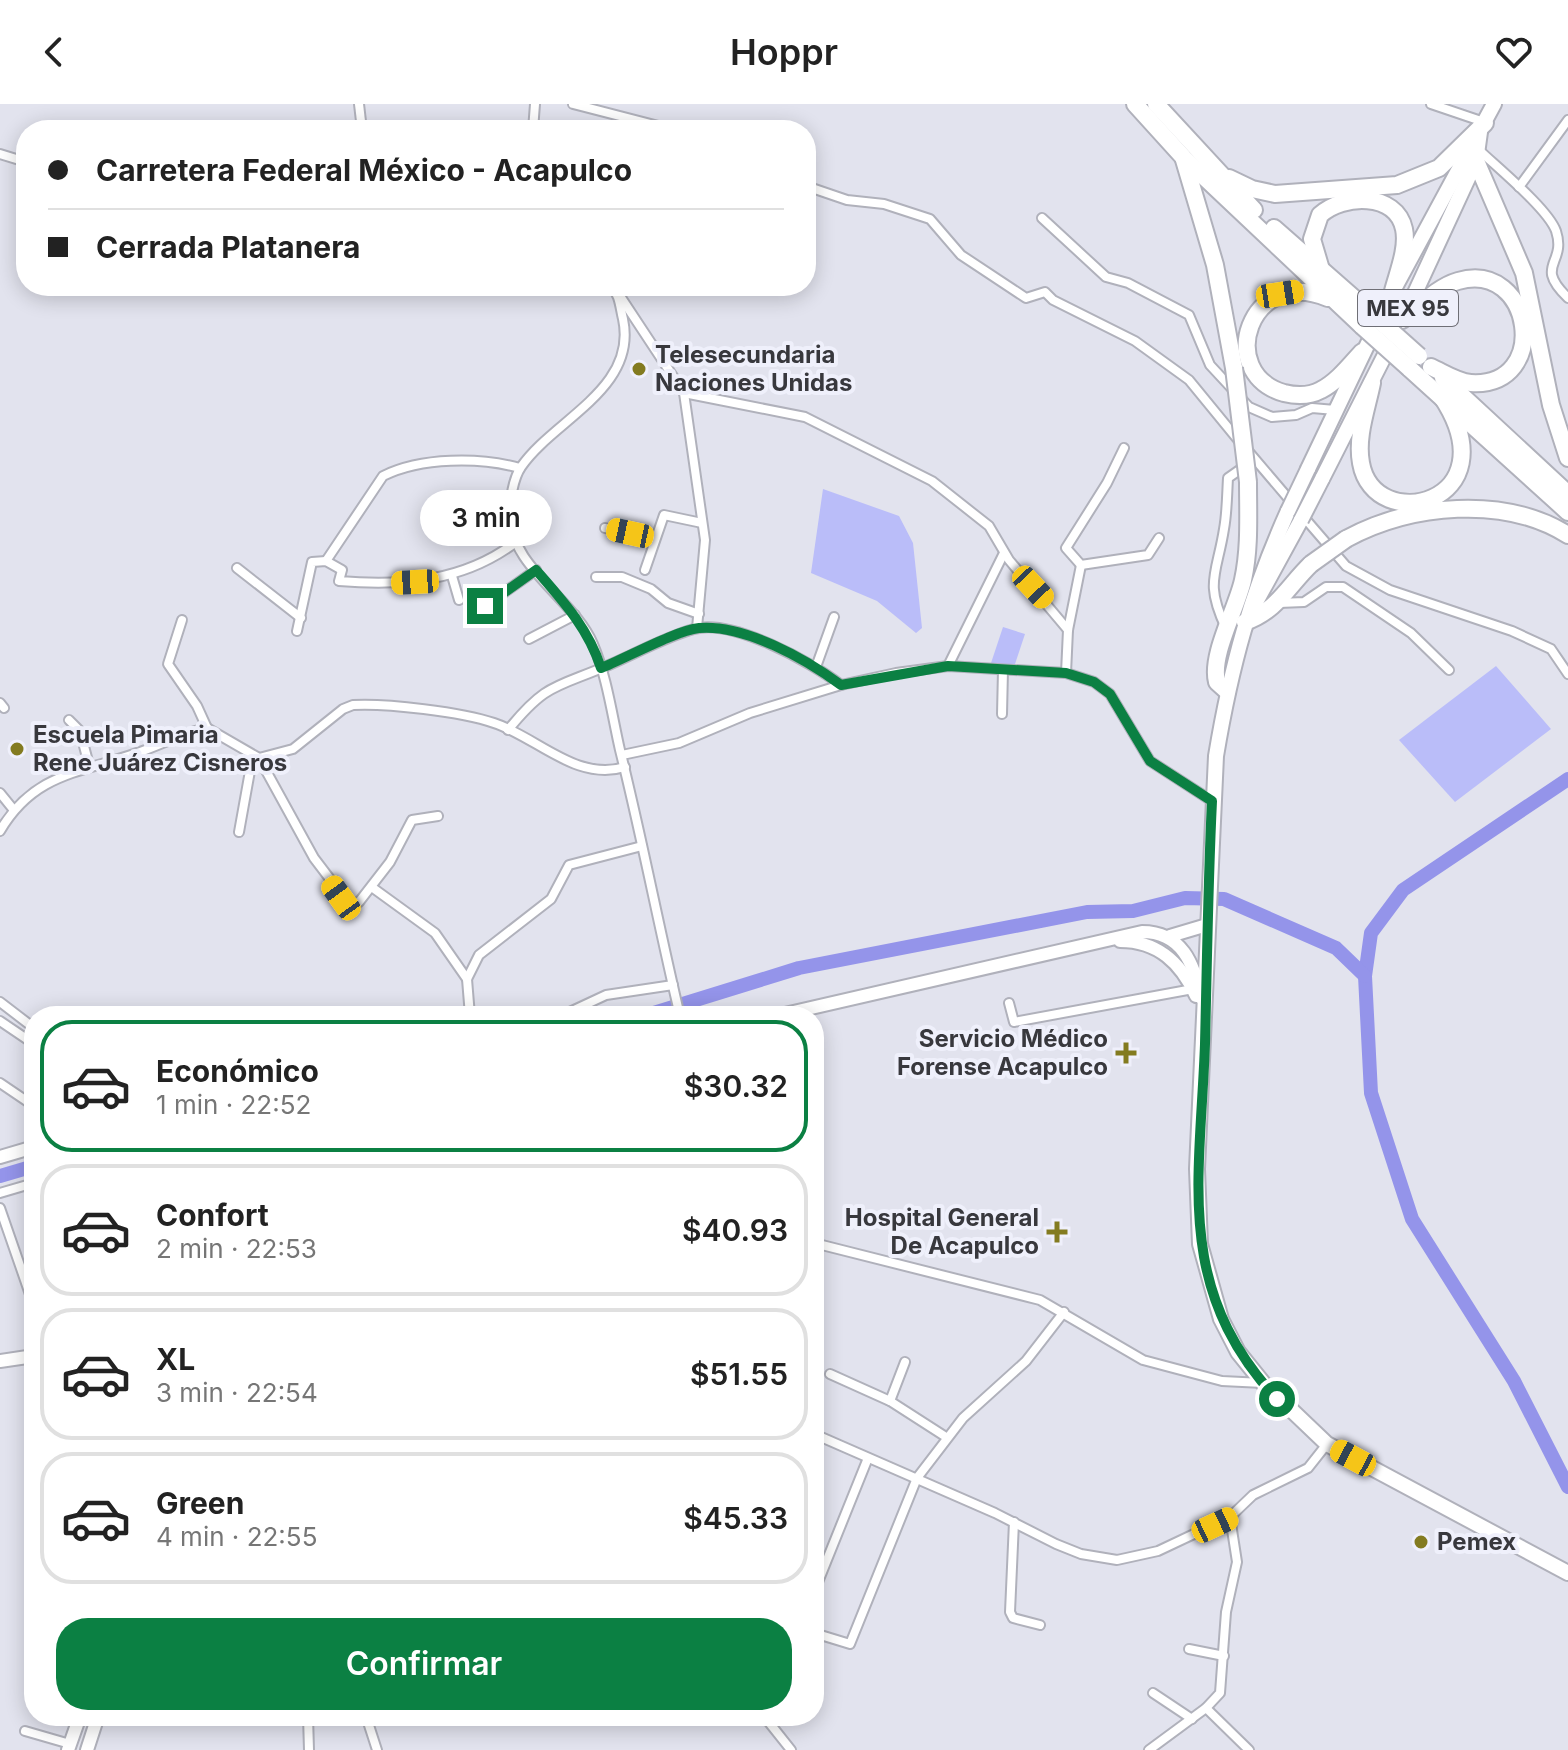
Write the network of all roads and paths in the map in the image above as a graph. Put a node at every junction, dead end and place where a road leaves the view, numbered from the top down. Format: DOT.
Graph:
graph roads {
  1 [pos="573,104"];
  2 [pos="1135,104"];
  3 [pos="1156,104"];
  4 [pos="1431,104"];
  5 [pos="1494,104"];
  6 [pos="635,120"];
  7 [pos="1568,120"];
  8 [pos="1482,127"];
  9 [pos="1477,156"];
  10 [pos="1184,158"];
  11 [pos="1214,169"];
  12 [pos="1519,187"];
  13 [pos="816,189"];
  14 [pos="1042,218"];
  15 [pos="1322,271"];
  16 [pos="1393,291"];
  17 [pos="616,296"];
  18 [pos="619,296"];
  19 [pos="1568,298"];
  20 [pos="1338,303"];
  21 [pos="1367,320"];
  22 [pos="1402,320"];
  23 [pos="1362,352"];
  24 [pos="1420,364"];
  25 [pos="1372,383"];
  26 [pos="684,393"];
  27 [pos="1442,397"];
  28 [pos="1335,410"];
  29 [pos="1124,448"];
  30 [pos="1568,458"];
  31 [pos="1256,461"];
  32 [pos="520,468"];
  33 [pos="1568,494"];
  34 [pos="1568,512"];
  35 [pos="702,523"];
  36 [pos="605,528"];
  37 [pos="1568,535"];
  38 [pos="1159,538"];
  39 [pos="655,539"];
  40 [pos="516,542"];
  41 [pos="1004,553"];
  42 [pos="326,561"];
  43 [pos="1081,565"];
  44 [pos="237,568"];
  45 [pos="536,570"];
  46 [pos="645,570"];
  47 [pos="452,576"];
  48 [pos="596,577"];
  49 [pos="459,600"];
  50 [pos="1278,603"];
  51 [pos="485,606"];
  52 [pos="699,614"];
  53 [pos="575,615"];
  54 [pos="834,617"];
  55 [pos="301,618"];
  56 [pos="1246,618"];
  57 [pos="182,620"];
  58 [pos="697,628"];
  59 [pos="1068,630"];
  60 [pos="1227,630"];
  61 [pos="297,631"];
  62 [pos="529,639"];
  63 [pos="948,666"];
  64 [pos="816,667"];
  65 [pos="601,668"];
  66 [pos="1003,670"];
  67 [pos="1449,670"];
  68 [pos="1066,673"];
  69 [pos="1568,674"];
  70 [pos="841,685"];
  71 [pos="1227,691"];
  72 [pos="1002,714"];
  73 [pos="69,720"];
  74 [pos="207,728"];
  75 [pos="508,730"];
  76 [pos="622,755"];
  77 [pos="259,758"];
  78 [pos="89,765"];
  79 [pos="625,767"];
  80 [pos="0,793"];
  81 [pos="1212,801"];
  82 [pos="13,809"];
  83 [pos="438,816"];
  84 [pos="0,831"];
  85 [pos="239,832"];
  86 [pos="642,846"];
  87 [pos="373,888"];
  88 [pos="1207,920"];
  89 [pos="1170,936"];
  90 [pos="1097,942"];
  91 [pos="467,979"];
  92 [pos="673,988"];
  93 [pos="1193,989"];
  94 [pos="0,1002"];
  95 [pos="1009,1003"];
  96 [pos="469,1006"];
  97 [pos="582,1006"];
  98 [pos="678,1006"];
  99 [pos="819,1006"];
  100 [pos="1206,1014"];
  101 [pos="24,1020"];
  102 [pos="0,1021"];
  103 [pos="24,1037"];
  104 [pos="0,1083"];
  105 [pos="24,1099"];
  106 [pos="24,1149"];
  107 [pos="3,1153"];
  108 [pos="24,1186"];
  109 [pos="0,1193"];
  110 [pos="0,1208"];
  111 [pos="824,1245"];
  112 [pos="24,1275"];
  113 [pos="1064,1312"];
  114 [pos="24,1357"];
  115 [pos="0,1361"];
  116 [pos="905,1362"];
  117 [pos="830,1374"];
  118 [pos="1263,1383"];
  119 [pos="890,1401"];
  120 [pos="946,1437"];
  121 [pos="824,1438"];
  122 [pos="1327,1444"];
  123 [pos="868,1458"];
  124 [pos="917,1478"];
  125 [pos="1230,1517"];
  126 [pos="1014,1522"];
  127 [pos="824,1567"];
  128 [pos="1568,1573"];
  129 [pos="1040,1625"];
  130 [pos="824,1636"];
  131 [pos="1189,1649"];
  132 [pos="1224,1656"];
  133 [pos="1153,1693"];
  134 [pos="1206,1708"];
  135 [pos="1192,1719"];
  136 [pos="76,1726"];
  137 [pos="95,1726"];
  138 [pos="308,1726"];
  139 [pos="369,1726"];
  140 [pos="772,1726"];
  141 [pos="25,1731"];
  142 [pos="69,1747"];
  143 [pos="87,1750"];
  144 [pos="309,1750"];
  145 [pos="377,1750"];
  146 [pos="791,1750"];
  147 [pos="1149,1750"];
  148 [pos="1249,1750"];
  1 -- 6 [label="street"];
  2 -- 10 [label="highway"];
  3 -- 11 [label="highway"];
  4 -- 8 [label="street"];
  5 -- 8 [label="main road, MEX 95"];
  7 -- 12 [label="street"];
  8 -- 9 [label="main road, MEX 95"];
  8 -- 11 [label="highway"];
  8 -- 16 [label="main road, MEX 95"];
  9 -- 12 [label="street"];
  9 -- 22 [label="main road, MEX 95"];
  9 -- 30 [label="highway"];
  10 -- 20 [label="highway"];
  10 -- 60 [label="highway, bridge"];
  11 -- 15 [label="highway"];
  12 -- 19 [label="street"];
  13 -- 31 [label="street"];
  14 -- 28 [label="street"];
  15 -- 16 [label="highway"];
  15 -- 21 [label="highway"];
  16 -- 23 [label="main road, MEX 95"];
  17 -- 32 [label="street"];
  18 -- 26 [label="street"];
  20 -- 21 [label="highway"];
  20 -- 23 [label="highway"];
  21 -- 24 [label="highway, bridge"];
  22 -- 24 [label="highway"];
  22 -- 25 [label="main road, MEX 95"];
  23 -- 28 [label="main road, MEX 95"];
  24 -- 27 [label="highway"];
  24 -- 33 [label="highway"];
  25 -- 27 [label="highway"];
  25 -- 56 [label="main road, MEX 95, bridge"];
  26 -- 35 [label="street"];
  26 -- 41 [label="street"];
  27 -- 34 [label="highway"];
  28 -- 56 [label="main road, MEX 95, bridge"];
  29 -- 43 [label="street"];
  31 -- 60 [label="street"];
  31 -- 69 [label="street"];
  32 -- 40 [label="street"];
  32 -- 42 [label="street"];
  35 -- 39 [label="street"];
  35 -- 52 [label="street"];
  36 -- 39 [label="street"];
  37 -- 50 [label="highway, bridge"];
  38 -- 43 [label="street"];
  39 -- 46 [label="street"];
  40 -- 45 [label="street"];
  40 -- 47 [label="street"];
  41 -- 59 [label="street"];
  41 -- 63 [label="street"];
  42 -- 47 [label="street"];
  42 -- 55 [label="street"];
  43 -- 59 [label="street"];
  44 -- 55 [label="street"];
  45 -- 51 [label="street"];
  45 -- 53 [label="street"];
  47 -- 49 [label="street"];
  48 -- 52 [label="street"];
  50 -- 56 [label="highway"];
  50 -- 67 [label="street"];
  52 -- 58 [label="street"];
  53 -- 62 [label="street"];
  53 -- 65 [label="street"];
  54 -- 64 [label="street"];
  55 -- 61 [label="street"];
  56 -- 71 [label="main road, MEX 95"];
  57 -- 74 [label="street"];
  58 -- 64 [label="street"];
  58 -- 65 [label="street"];
  59 -- 68 [label="street"];
  60 -- 71 [label="highway"];
  63 -- 66 [label="street"];
  63 -- 70 [label="street"];
  64 -- 70 [label="street"];
  65 -- 75 [label="street"];
  65 -- 76 [label="street"];
  66 -- 68 [label="street"];
  66 -- 72 [label="street"];
  68 -- 81 [label="street"];
  70 -- 76 [label="street"];
  71 -- 81 [label="main road, MEX 95"];
  73 -- 78 [label="street"];
  74 -- 77 [label="street"];
  74 -- 78 [label="street"];
  75 -- 77 [label="street"];
  75 -- 79 [label="street"];
  76 -- 79 [label="street"];
  77 -- 85 [label="street"];
  77 -- 87 [label="street"];
  78 -- 82 [label="street"];
  79 -- 86 [label="street"];
  80 -- 82 [label="street"];
  81 -- 88 [label="main road, MEX 95"];
  82 -- 84 [label="street"];
  83 -- 87 [label="street"];
  86 -- 91 [label="street"];
  86 -- 92 [label="street"];
  87 -- 91 [label="street"];
  88 -- 89 [label="main road"];
  88 -- 100 [label="main road, MEX 95"];
  89 -- 90 [label="main road"];
  89 -- 100 [label="main road"];
  90 -- 93 [label="main road"];
  90 -- 99 [label="main road"];
  91 -- 96 [label="street"];
  92 -- 97 [label="street"];
  92 -- 98 [label="street"];
  93 -- 95 [label="street"];
  93 -- 100 [label="main road"];
  94 -- 101 [label="street"];
  100 -- 118 [label="main road, MEX 95"];
  102 -- 103 [label="street"];
  104 -- 105 [label="street"];
  106 -- 107 [label="main road"];
  108 -- 109 [label="street"];
  110 -- 112 [label="street"];
  111 -- 113 [label="street"];
  113 -- 118 [label="street"];
  113 -- 120 [label="street"];
  114 -- 115 [label="main road"];
  116 -- 119 [label="street"];
  117 -- 119 [label="street"];
  118 -- 122 [label="main road, MEX 95"];
  119 -- 120 [label="street"];
  120 -- 124 [label="street"];
  121 -- 123 [label="street"];
  122 -- 125 [label="street"];
  122 -- 128 [label="main road, MEX 95"];
  123 -- 124 [label="street"];
  123 -- 127 [label="street"];
  124 -- 126 [label="street"];
  124 -- 130 [label="street"];
  125 -- 126 [label="street"];
  125 -- 132 [label="street"];
  126 -- 129 [label="street"];
  131 -- 132 [label="street"];
  132 -- 134 [label="street"];
  133 -- 135 [label="street"];
  134 -- 135 [label="street"];
  134 -- 148 [label="street"];
  135 -- 147 [label="street"];
  136 -- 142 [label="main road"];
  137 -- 143 [label="main road"];
  138 -- 144 [label="street"];
  139 -- 145 [label="street"];
  140 -- 146 [label="street"];
  141 -- 142 [label="street"];
}
